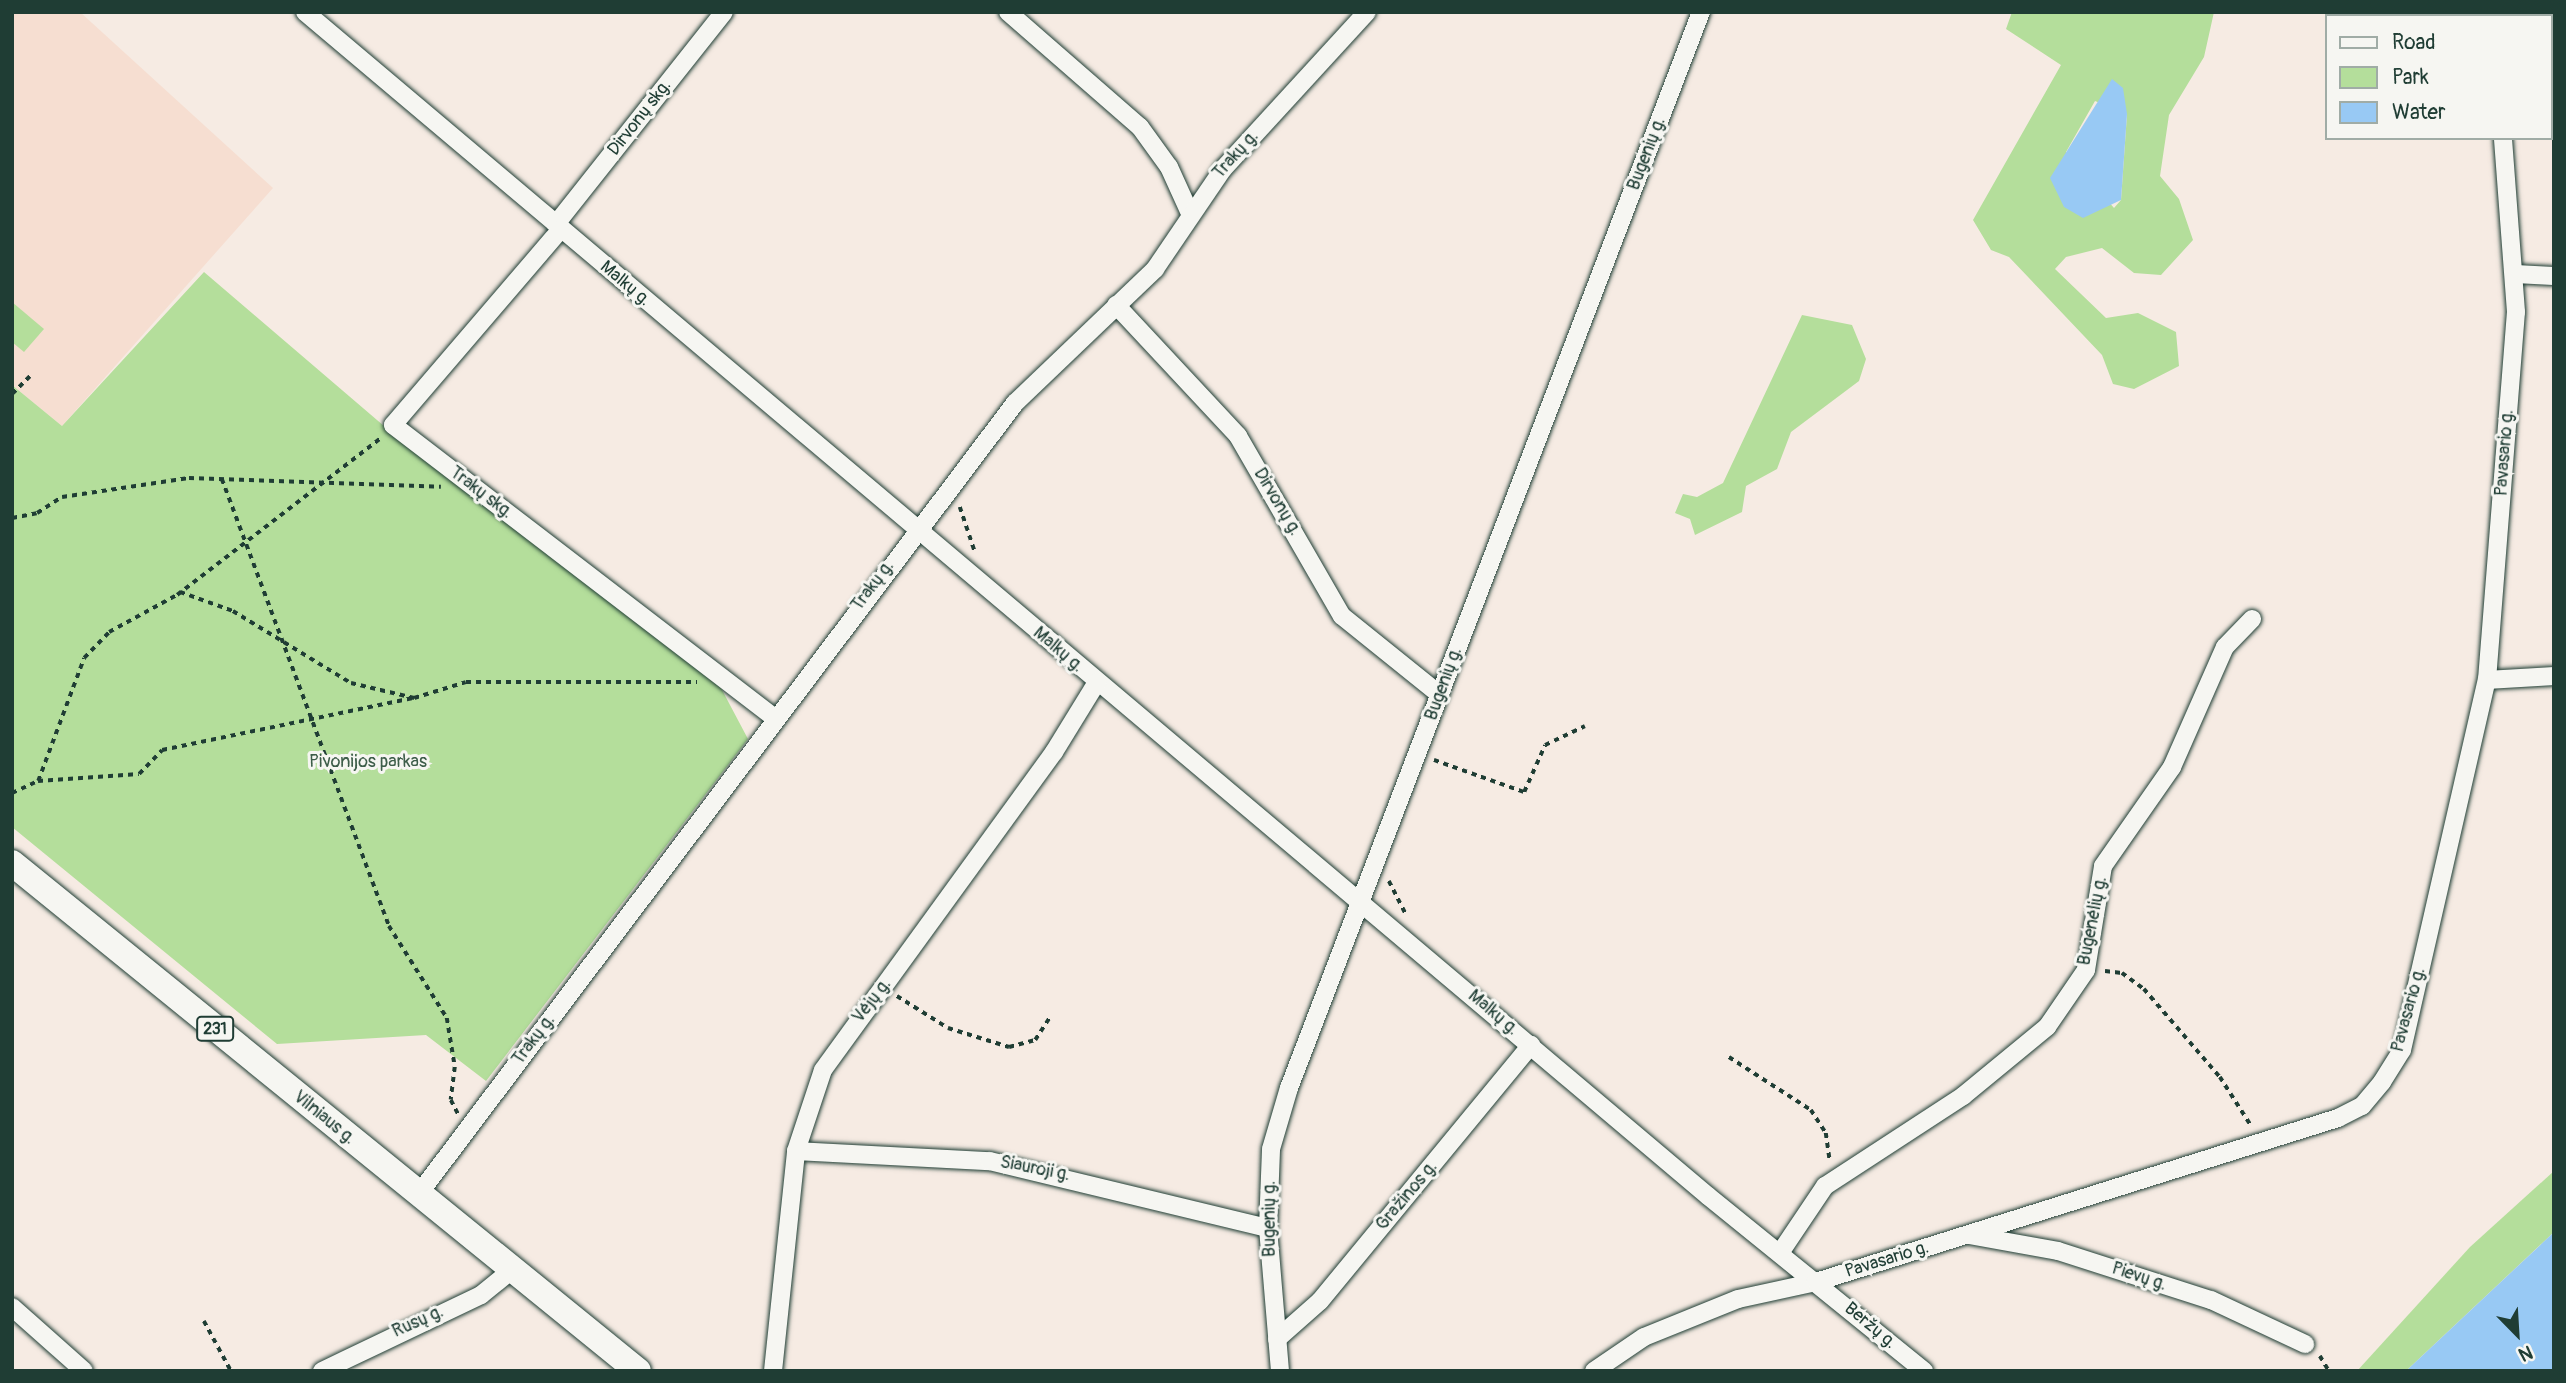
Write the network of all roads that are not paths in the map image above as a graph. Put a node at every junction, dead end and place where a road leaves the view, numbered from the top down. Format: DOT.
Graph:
graph roads {
  1 [pos="306,12"];
  2 [pos="724,12"];
  3 [pos="1008,12"];
  4 [pos="1367,12"];
  5 [pos="1701,12"];
  6 [pos="2503,140"];
  7 [pos="1189,211"];
  8 [pos="558,226"];
  9 [pos="2515,274"];
  10 [pos="2554,276"];
  11 [pos="1116,304"];
  12 [pos="915,530"];
  13 [pos="2252,618"];
  14 [pos="2554,676"];
  15 [pos="2487,680"];
  16 [pos="1097,682"];
  17 [pos="1439,694"];
  18 [pos="775,718"];
  19 [pos="12,863"];
  20 [pos="1363,902"];
  21 [pos="1531,1045"];
  22 [pos="796,1151"];
  23 [pos="418,1195"];
  24 [pos="1268,1228"];
  25 [pos="1966,1235"];
  26 [pos="1780,1253"];
  27 [pos="512,1270"];
  28 [pos="1816,1282"];
  29 [pos="12,1307"];
  30 [pos="1276,1339"];
  31 [pos="2305,1343"];
  32 [pos="84,1371"];
  33 [pos="322,1371"];
  34 [pos="638,1371"];
  35 [pos="773,1371"];
  36 [pos="1280,1371"];
  37 [pos="1594,1371"];
  38 [pos="1924,1371"];
  1 -- 8 [label="street, Malkų g."];
  2 -- 8 [label="street, Dirvonų skg."];
  3 -- 7 [label="street"];
  4 -- 7 [label="street, Trakų g."];
  5 -- 17 [label="street, Bugenių g."];
  6 -- 9 [label="street, Pavasario g."];
  7 -- 11 [label="street, Trakų g."];
  8 -- 12 [label="street, Malkų g."];
  8 -- 18 [label="street, Trakų skg."];
  9 -- 10 [label="street"];
  9 -- 15 [label="street, Pavasario g."];
  11 -- 12 [label="street, Trakų g."];
  11 -- 17 [label="street, Dirvonų g."];
  12 -- 16 [label="street, Malkų g."];
  12 -- 18 [label="street, Trakų g."];
  13 -- 26 [label="street, Bugenėlių g."];
  14 -- 15 [label="street"];
  15 -- 25 [label="street, Pavasario g."];
  16 -- 20 [label="street, Malkų g."];
  16 -- 22 [label="street, Vėjų g."];
  17 -- 20 [label="street, Bugenių g."];
  18 -- 23 [label="street, Trakų g."];
  19 -- 23 [label="main road, Vilniaus g. / 231"];
  20 -- 21 [label="street, Malkų g."];
  20 -- 24 [label="street, Bugenių g."];
  21 -- 26 [label="street, Malkų g."];
  21 -- 30 [label="street, Gražinos g."];
  22 -- 24 [label="street, Siauroji g."];
  22 -- 35 [label="street, Vėjų g."];
  23 -- 27 [label="main road, Vilniaus g. / 231"];
  24 -- 30 [label="street, Bugenių g."];
  25 -- 28 [label="street, Pavasario g."];
  25 -- 31 [label="street, Pievų g."];
  26 -- 28 [label="street, Malkų g."];
  27 -- 33 [label="street, Rusų g."];
  27 -- 34 [label="main road, Vilniaus g. / 231"];
  28 -- 37 [label="street, Pavasario g."];
  28 -- 38 [label="street, Beržų g."];
  29 -- 32 [label="street"];
  30 -- 36 [label="street, Bugenių g."];
}
